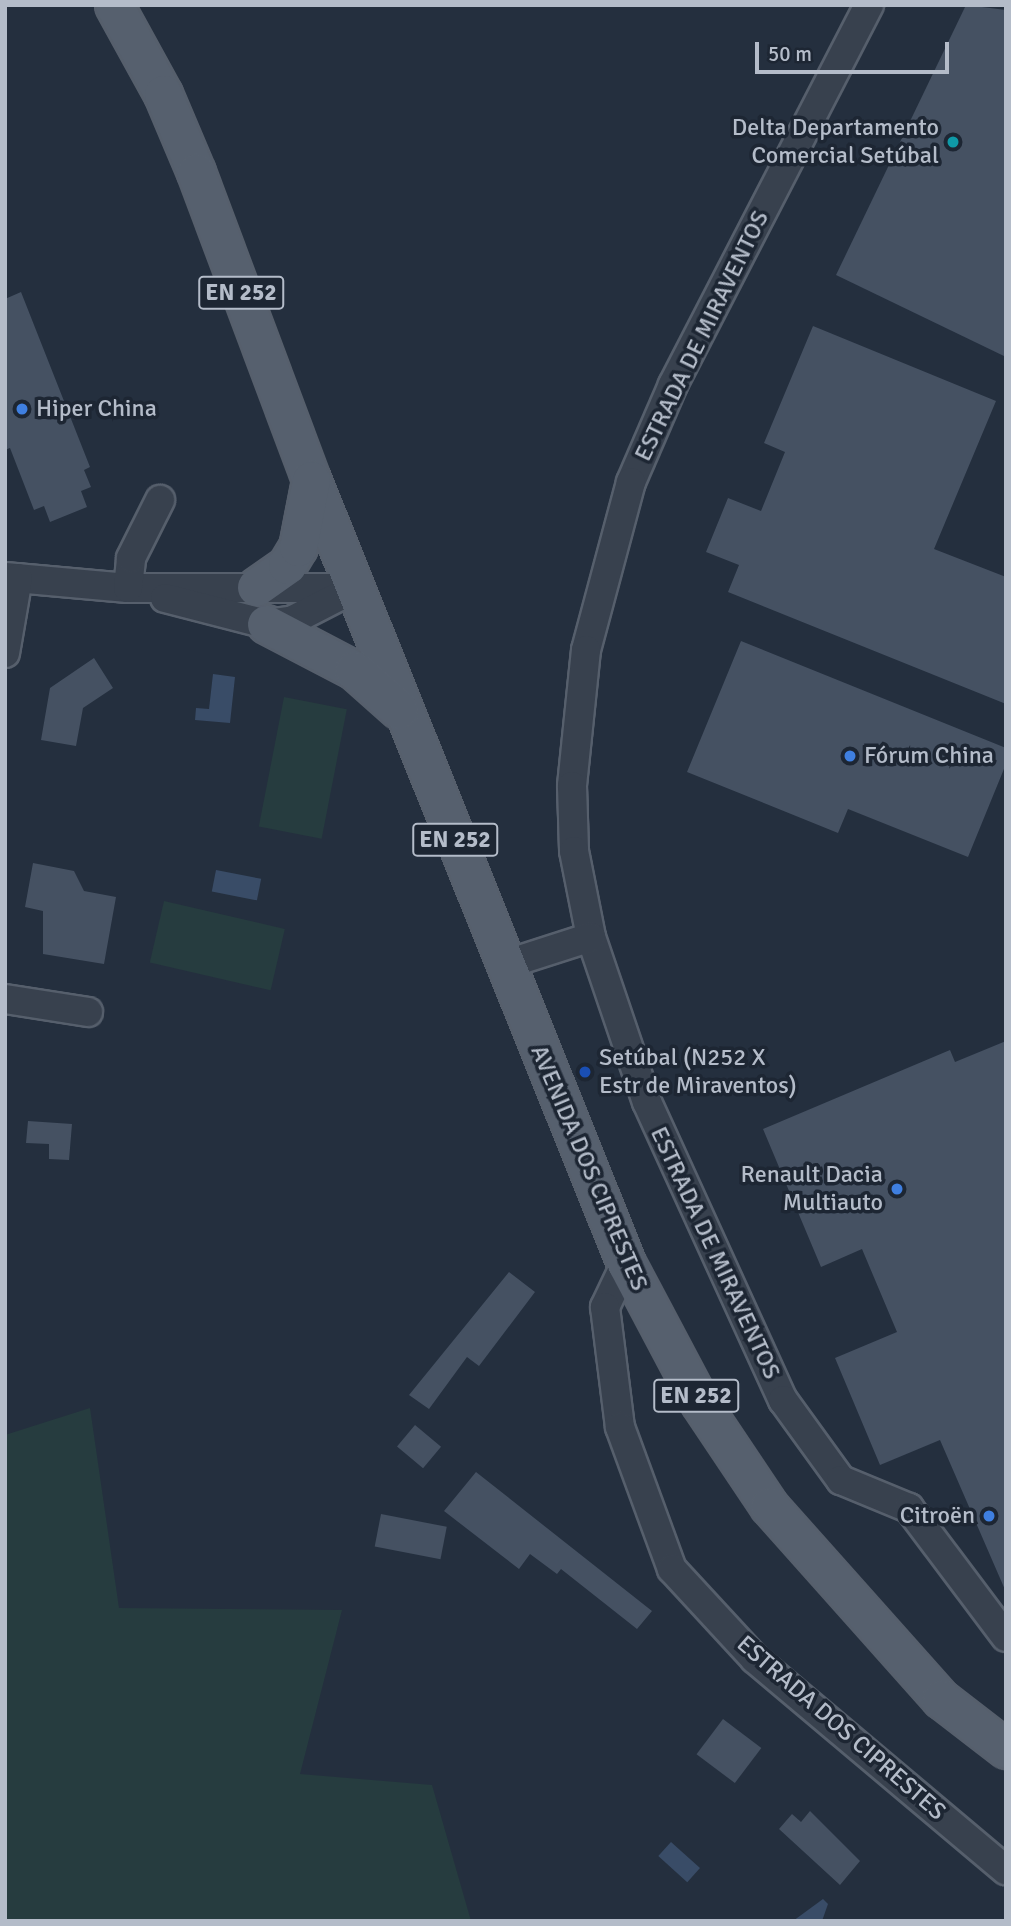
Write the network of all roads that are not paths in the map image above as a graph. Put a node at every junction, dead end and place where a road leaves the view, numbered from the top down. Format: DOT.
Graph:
graph roads {
  1 [pos="114,5"];
  2 [pos="869,5"];
  3 [pos="311,479"];
  4 [pos="160,500"];
  5 [pos="12,578"];
  6 [pos="256,587"];
  7 [pos="128,588"];
  8 [pos="354,588"];
  9 [pos="266,624"];
  10 [pos="5,653"];
  11 [pos="405,716"];
  12 [pos="590,937"];
  13 [pos="504,965"];
  14 [pos="5,999"];
  15 [pos="88,1012"];
  16 [pos="626,1263"];
  17 [pos="1006,1637"];
  18 [pos="1006,1749"];
  19 [pos="1006,1870"];
  1 -- 3 [label="main road, EN 252"];
  2 -- 12 [label="street, ESTRADA DE MIRAVENTOS"];
  3 -- 6 [label="main road"];
  3 -- 8 [label="main road, EN 252"];
  4 -- 7 [label="street"];
  5 -- 7 [label="street"];
  5 -- 10 [label="street"];
  6 -- 7 [label="street"];
  6 -- 8 [label="street"];
  7 -- 9 [label="street"];
  8 -- 9 [label="street"];
  8 -- 11 [label="main road, EN 252"];
  9 -- 11 [label="main road"];
  11 -- 13 [label="main road, EN 252"];
  12 -- 13 [label="street"];
  12 -- 17 [label="street, ESTRADA DE MIRAVENTOS"];
  13 -- 16 [label="main road, AVENIDA DOS CIPRESTES / EN 252"];
  14 -- 15 [label="street"];
  16 -- 18 [label="main road, AVENIDA DOS CIPRESTES / EN 252"];
  16 -- 19 [label="street, ESTRADA DOS CIPRESTES"];
}
